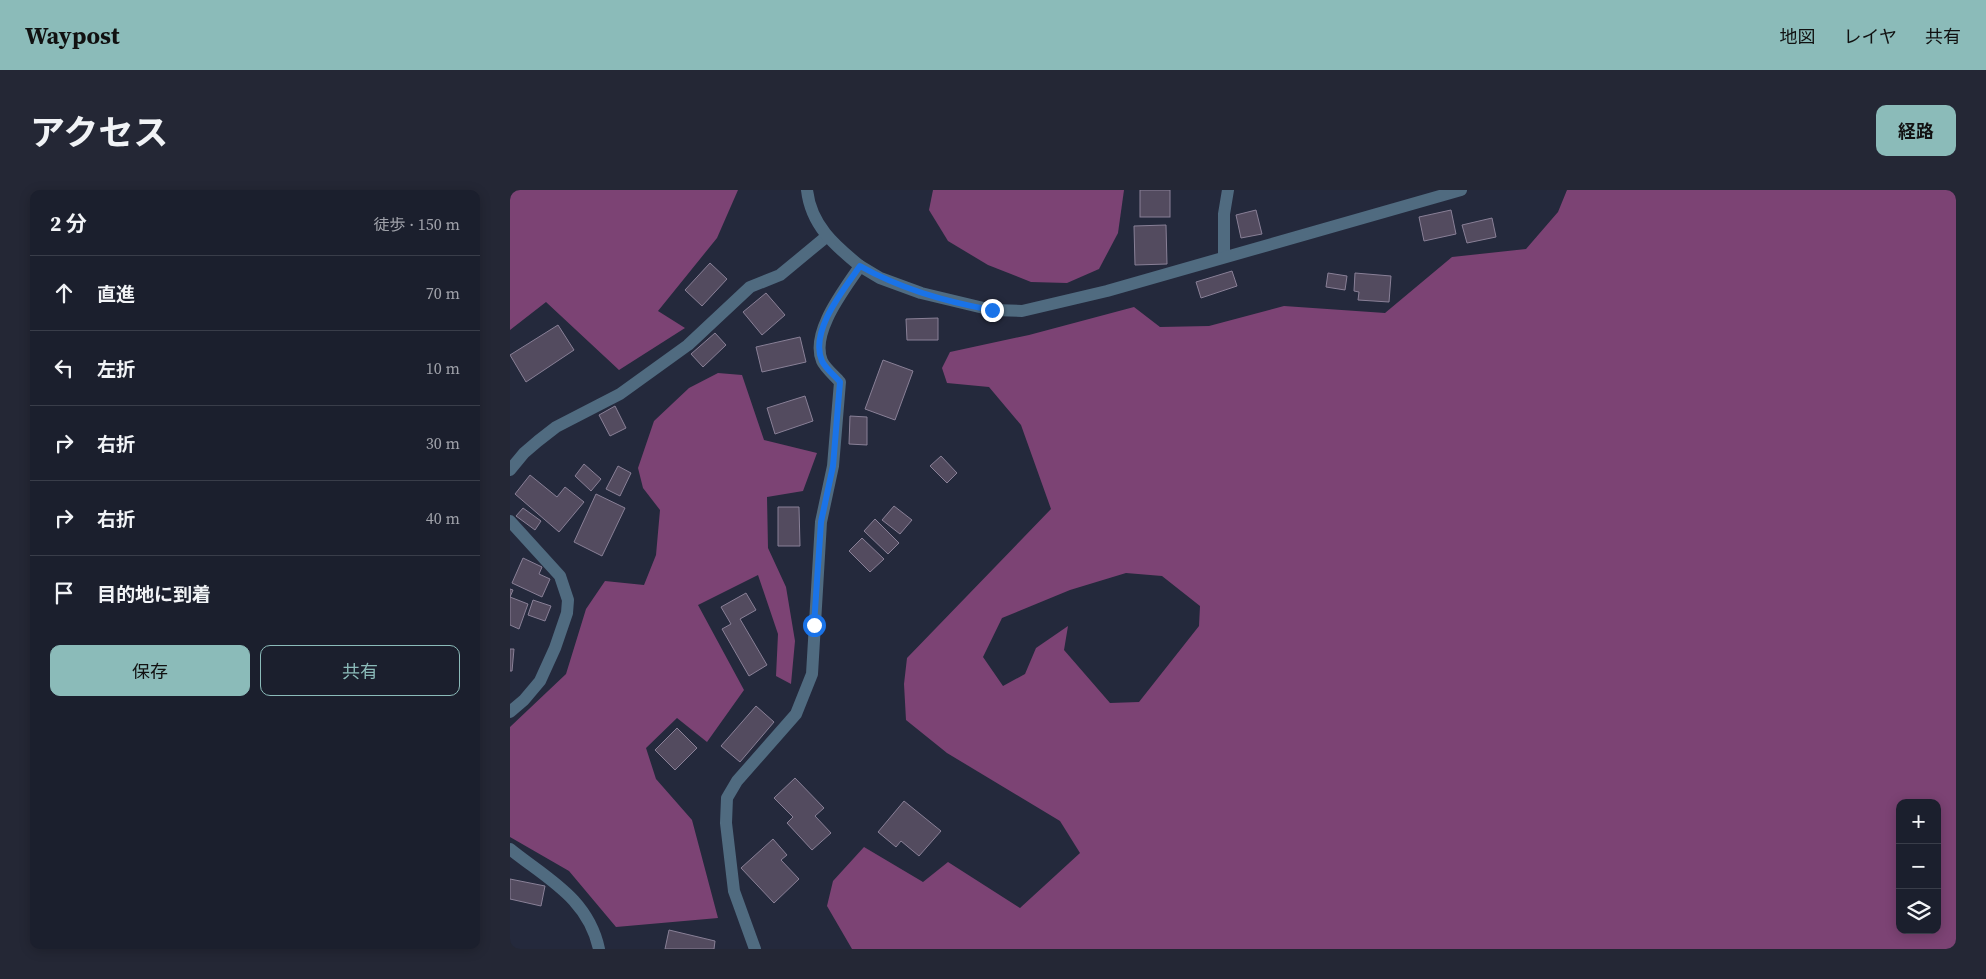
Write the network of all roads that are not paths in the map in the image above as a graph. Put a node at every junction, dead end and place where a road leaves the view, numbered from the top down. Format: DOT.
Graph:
graph roads {
  1 [pos="808,190"];
  2 [pos="1228,190"];
  3 [pos="1461,190"];
  4 [pos="826,237"];
  5 [pos="1224,256"];
  6 [pos="860,266"];
  7 [pos="510,470"];
  8 [pos="510,521"];
  9 [pos="510,712"];
  10 [pos="510,849"];
  11 [pos="599,949"];
  12 [pos="755,949"];
  1 -- 4 [label="street"];
  2 -- 5 [label="street"];
  3 -- 5 [label="street"];
  4 -- 6 [label="street"];
  4 -- 7 [label="street"];
  5 -- 6 [label="street"];
  6 -- 12 [label="street"];
  8 -- 9 [label="street"];
  10 -- 11 [label="street"];
}
